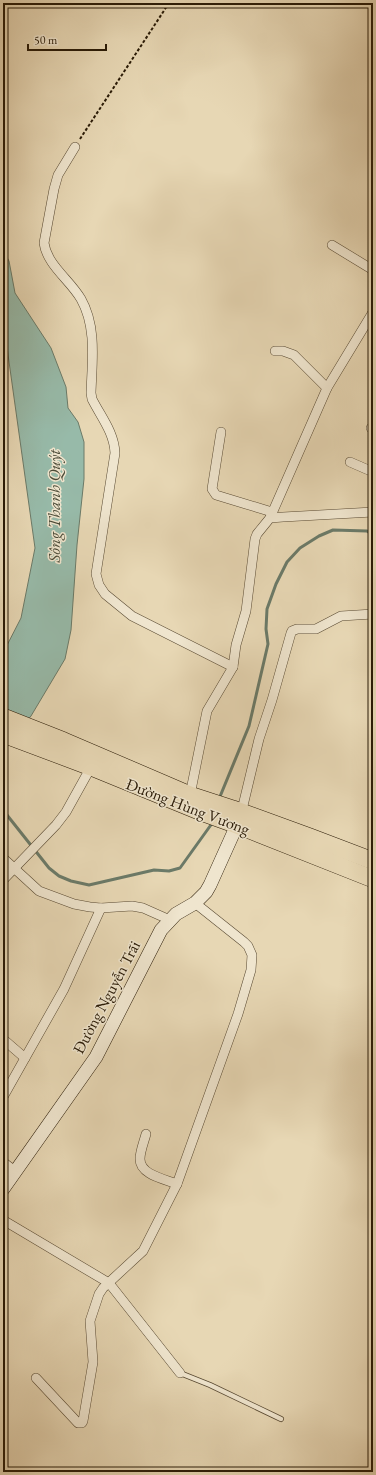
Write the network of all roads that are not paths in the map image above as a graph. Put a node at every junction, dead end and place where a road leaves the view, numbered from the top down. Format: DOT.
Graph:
graph roads {
  1 [pos="75,147"];
  2 [pos="332,245"];
  3 [pos="373,270"];
  4 [pos="373,312"];
  5 [pos="275,351"];
  6 [pos="327,388"];
  7 [pos="221,432"];
  8 [pos="350,462"];
  9 [pos="373,472"];
  10 [pos="373,512"];
  11 [pos="271,515"];
  12 [pos="373,614"];
  13 [pos="233,667"];
  14 [pos="3,717"];
  15 [pos="3,734"];
  16 [pos="61,748"];
  17 [pos="91,767"];
  18 [pos="198,802"];
  19 [pos="237,815"];
  20 [pos="3,858"];
  21 [pos="373,861"];
  22 [pos="13,868"];
  23 [pos="373,879"];
  24 [pos="3,880"];
  25 [pos="195,902"];
  26 [pos="101,908"];
  27 [pos="170,920"];
  28 [pos="3,1040"];
  29 [pos="25,1058"];
  30 [pos="3,1097"];
  31 [pos="146,1134"];
  32 [pos="3,1162"];
  33 [pos="15,1171"];
  34 [pos="177,1184"];
  35 [pos="3,1189"];
  36 [pos="3,1220"];
  37 [pos="109,1283"];
  38 [pos="180,1373"];
  39 [pos="36,1378"];
  40 [pos="281,1419"];
  1 -- 13 [label="street"];
  2 -- 3 [label="street"];
  4 -- 6 [label="street"];
  5 -- 6 [label="street"];
  6 -- 11 [label="street"];
  7 -- 11 [label="street"];
  8 -- 9 [label="street"];
  10 -- 11 [label="street"];
  11 -- 13 [label="street"];
  12 -- 19 [label="street"];
  13 -- 18 [label="street"];
  14 -- 16 [label="highway, Đường Hùng Vương"];
  15 -- 16 [label="highway, Đường Hùng Vương"];
  16 -- 17 [label="highway, Đường Hùng Vương"];
  16 -- 18 [label="highway, Đường Hùng Vương"];
  17 -- 18 [label="highway, Đường Hùng Vương"];
  17 -- 22 [label="street"];
  18 -- 19 [label="highway, Đường Hùng Vương"];
  19 -- 21 [label="highway, Đường Hùng Vương"];
  19 -- 23 [label="highway, Đường Hùng Vương"];
  19 -- 25 [label="street, Đường Nguyễn Trãi"];
  20 -- 22 [label="street"];
  22 -- 24 [label="street"];
  22 -- 26 [label="street"];
  25 -- 27 [label="street, Đường Nguyễn Trãi"];
  25 -- 34 [label="street"];
  26 -- 27 [label="street"];
  26 -- 29 [label="street"];
  27 -- 33 [label="street, Đường Nguyễn Trãi"];
  28 -- 29 [label="street"];
  29 -- 30 [label="street"];
  31 -- 34 [label="street"];
  32 -- 33 [label="street"];
  33 -- 35 [label="street, Đường Nguyễn Trãi"];
  34 -- 37 [label="street"];
  36 -- 37 [label="street"];
  37 -- 38 [label="street"];
  37 -- 39 [label="street"];
  38 -- 40 [label="lane"];
}
